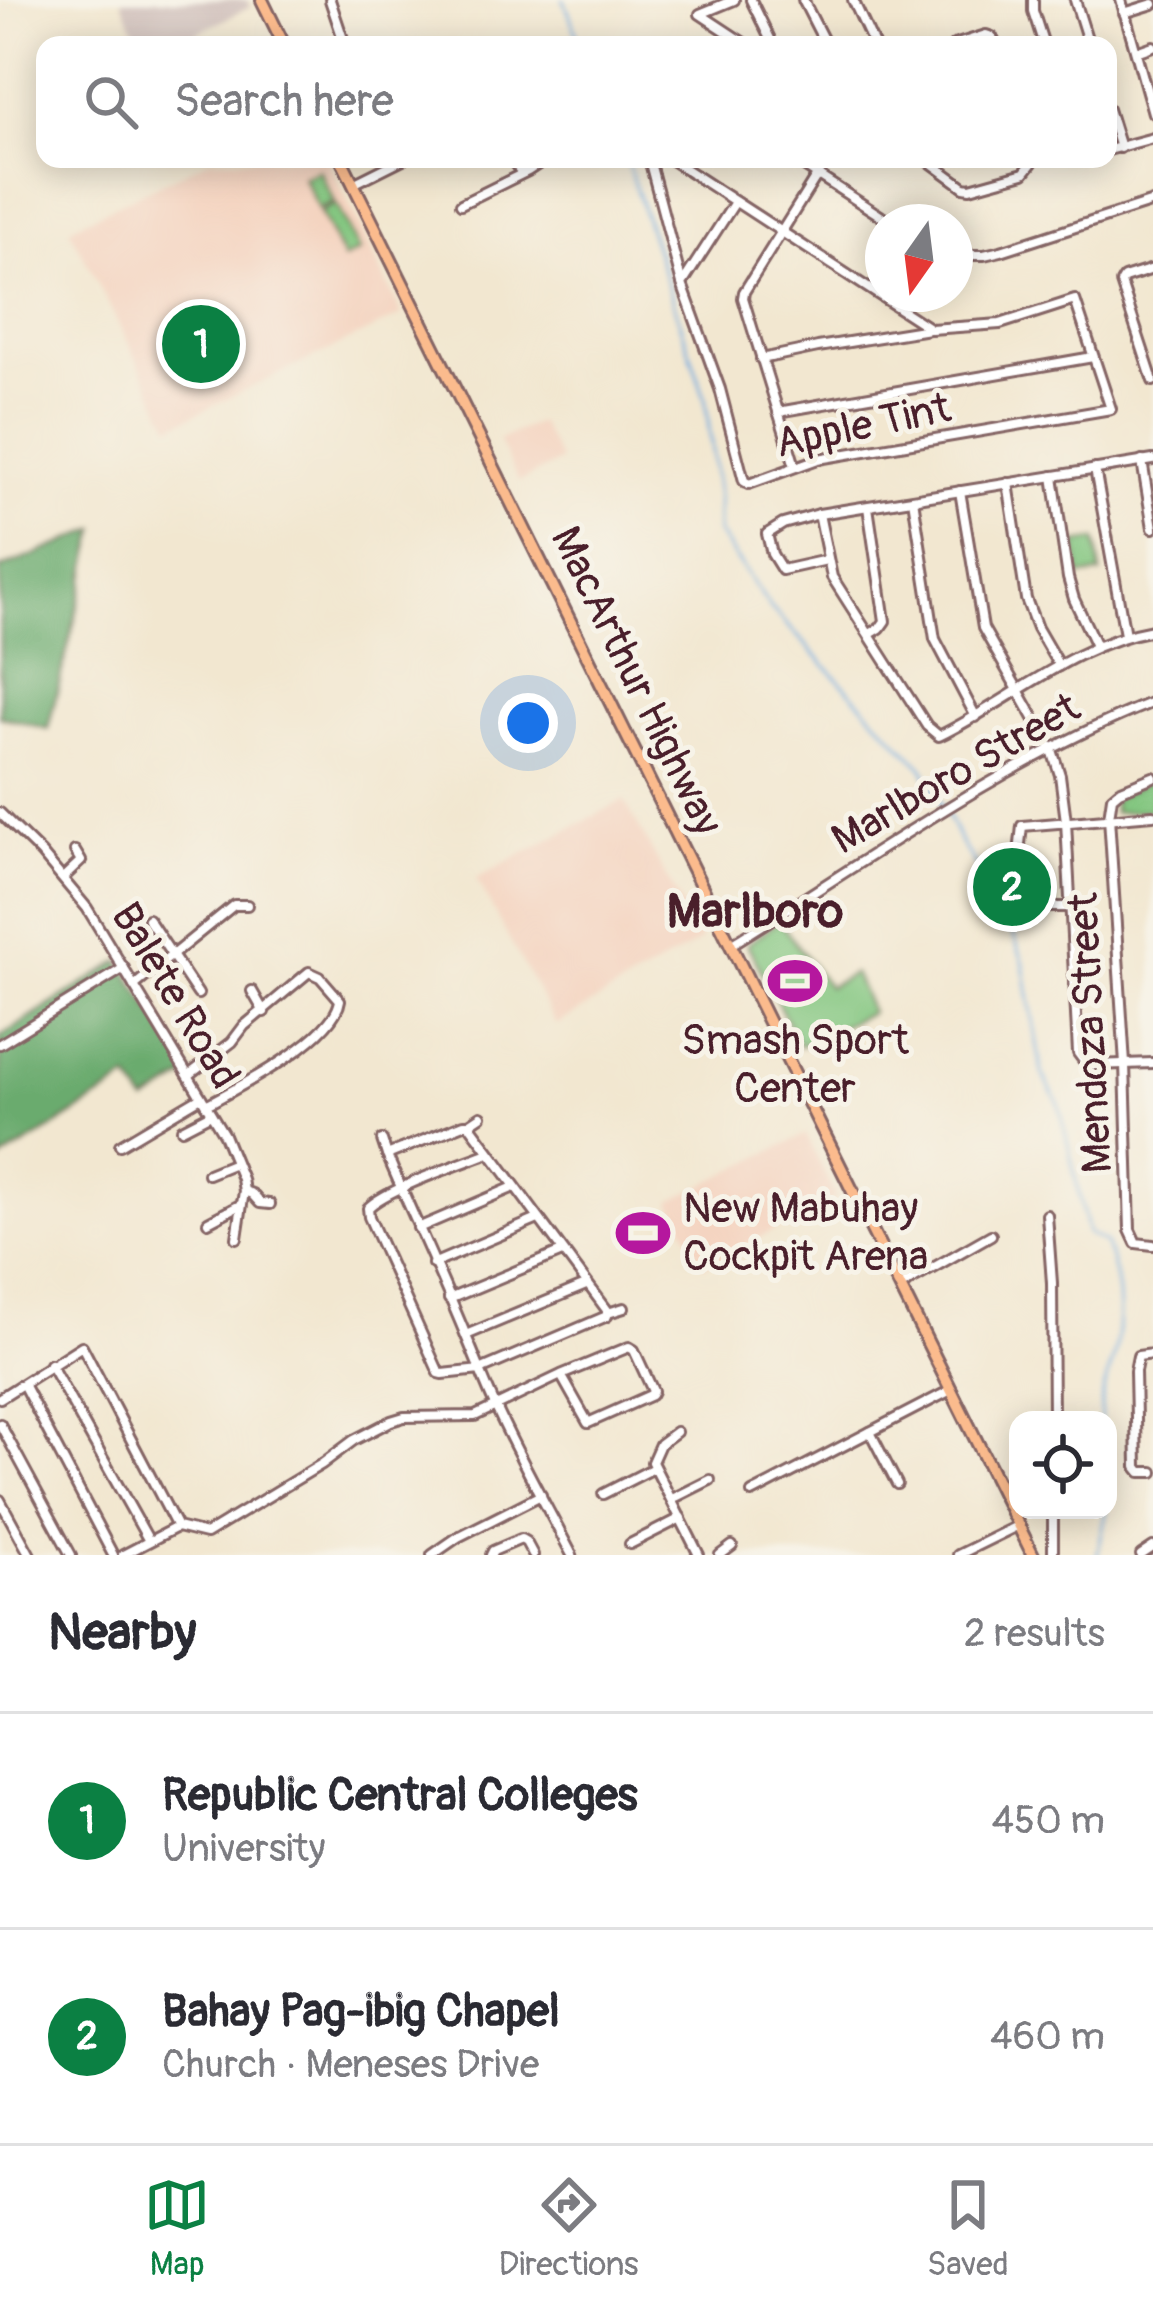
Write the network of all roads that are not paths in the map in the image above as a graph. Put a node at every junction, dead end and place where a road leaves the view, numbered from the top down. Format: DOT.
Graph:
graph roads {
  1 [pos="262,0"];
  2 [pos="330,0"];
  3 [pos="734,0"];
  4 [pos="751,0"];
  5 [pos="803,0"];
  6 [pos="853,0"];
  7 [pos="1033,0"];
  8 [pos="1075,0"];
  9 [pos="1121,0"];
  10 [pos="1153,4"];
  11 [pos="1124,13"];
  12 [pos="280,36"];
  13 [pos="342,36"];
  14 [pos="733,36"];
  15 [pos="769,36"];
  16 [pos="821,36"];
  17 [pos="870,36"];
  18 [pos="1041,36"];
  19 [pos="1086,36"];
  20 [pos="1153,46"];
  21 [pos="1136,52"];
  22 [pos="1150,92"];
  23 [pos="1153,113"];
  24 [pos="1117,138"];
  25 [pos="1153,138"];
  26 [pos="1117,148"];
  27 [pos="1120,148"];
  28 [pos="345,168"];
  29 [pos="377,168"];
  30 [pos="518,168"];
  31 [pos="531,168"];
  32 [pos="651,168"];
  33 [pos="684,168"];
  34 [pos="807,168"];
  35 [pos="821,168"];
  36 [pos="944,168"];
  37 [pos="1028,168"];
  38 [pos="522,173"];
  39 [pos="817,174"];
  40 [pos="353,184"];
  41 [pos="735,202"];
  42 [pos="1153,202"];
  43 [pos="461,204"];
  44 [pos="865,206"];
  45 [pos="780,232"];
  46 [pos="973,255"];
  47 [pos="1153,268"];
  48 [pos="682,284"];
  49 [pos="865,286"];
  50 [pos="907,312"];
  51 [pos="931,329"];
  52 [pos="905,334"];
  53 [pos="1093,357"];
  54 [pos="761,359"];
  55 [pos="1153,381"];
  56 [pos="778,412"];
  57 [pos="1148,461"];
  58 [pos="795,466"];
  59 [pos="1095,469"];
  60 [pos="1053,476"];
  61 [pos="1008,484"];
  62 [pos="960,491"];
  63 [pos="913,499"];
  64 [pos="868,507"];
  65 [pos="819,514"];
  66 [pos="1153,528"];
  67 [pos="827,560"];
  68 [pos="1153,630"];
  69 [pos="869,634"];
  70 [pos="1125,635"];
  71 [pos="1096,646"];
  72 [pos="1059,665"];
  73 [pos="1018,690"];
  74 [pos="1153,702"];
  75 [pos="976,717"];
  76 [pos="1052,749"];
  77 [pos="1153,777"];
  78 [pos="0,813"];
  79 [pos="1153,815"];
  80 [pos="1109,818"];
  81 [pos="1066,821"];
  82 [pos="75,851"];
  83 [pos="63,878"];
  84 [pos="247,905"];
  85 [pos="1069,907"];
  86 [pos="148,919"];
  87 [pos="732,944"];
  88 [pos="171,954"];
  89 [pos="124,968"];
  90 [pos="134,986"];
  91 [pos="252,992"];
  92 [pos="198,994"];
  93 [pos="264,1012"];
  94 [pos="0,1045"];
  95 [pos="1153,1063"];
  96 [pos="1125,1064"];
  97 [pos="189,1075"];
  98 [pos="206,1105"];
  99 [pos="481,1116"];
  100 [pos="470,1124"];
  101 [pos="182,1130"];
  102 [pos="382,1140"];
  103 [pos="120,1145"];
  104 [pos="489,1153"];
  105 [pos="388,1155"];
  106 [pos="235,1163"];
  107 [pos="208,1174"];
  108 [pos="514,1187"];
  109 [pos="401,1189"];
  110 [pos="244,1191"];
  111 [pos="270,1204"];
  112 [pos="242,1205"];
  113 [pos="1047,1215"];
  114 [pos="538,1219"];
  115 [pos="208,1222"];
  116 [pos="418,1228"];
  117 [pos="991,1235"];
  118 [pos="237,1238"];
  119 [pos="1153,1245"];
  120 [pos="562,1252"];
  121 [pos="433,1264"];
  122 [pos="586,1285"];
  123 [pos="899,1287"];
  124 [pos="449,1299"];
  125 [pos="624,1309"];
  126 [pos="608,1311"];
  127 [pos="466,1335"];
  128 [pos="1153,1354"];
  129 [pos="50,1364"];
  130 [pos="480,1370"];
  131 [pos="560,1375"];
  132 [pos="23,1384"];
  133 [pos="951,1390"];
  134 [pos="0,1398"];
  135 [pos="495,1406"];
  136 [pos="1053,1411"];
  137 [pos="0,1424"];
  138 [pos="676,1432"];
  139 [pos="870,1432"];
  140 [pos="654,1468"];
  141 [pos="1153,1472"];
  142 [pos="710,1480"];
  143 [pos="897,1484"];
  144 [pos="752,1492"];
  145 [pos="603,1494"];
  146 [pos="541,1495"];
  147 [pos="672,1499"];
  148 [pos="0,1501"];
  149 [pos="681,1518"];
  150 [pos="1053,1519"];
  151 [pos="1018,1525"];
  152 [pos="177,1527"];
  153 [pos="149,1541"];
  154 [pos="630,1544"];
  155 [pos="732,1546"];
  156 [pos="1153,1547"];
  157 [pos="30,1555"];
  158 [pos="71,1555"];
  159 [pos="113,1555"];
  160 [pos="123,1555"];
  161 [pos="432,1555"];
  162 [pos="491,1555"];
  163 [pos="533,1555"];
  164 [pos="572,1555"];
  165 [pos="699,1555"];
  166 [pos="721,1555"];
  167 [pos="958,1555"];
  168 [pos="1034,1555"];
  169 [pos="1053,1555"];
  170 [pos="1141,1555"];
  1 -- 12 [label="highway"];
  2 -- 13 [label="street"];
  3 -- 14 [label="street"];
  4 -- 15 [label="street"];
  5 -- 16 [label="street"];
  6 -- 17 [label="street"];
  7 -- 18 [label="street"];
  8 -- 19 [label="street"];
  9 -- 11 [label="street"];
  10 -- 11 [label="street"];
  11 -- 21 [label="street"];
  20 -- 21 [label="street"];
  21 -- 22 [label="street"];
  22 -- 23 [label="street"];
  24 -- 27 [label="street"];
  25 -- 27 [label="street"];
  26 -- 27 [label="street"];
  28 -- 40 [label="highway, MacArthur Highway"];
  29 -- 40 [label="street"];
  30 -- 38 [label="street"];
  31 -- 38 [label="street"];
  32 -- 48 [label="street, Apple Tint"];
  33 -- 41 [label="street"];
  34 -- 39 [label="street"];
  35 -- 39 [label="street"];
  36 -- 37 [label="street"];
  38 -- 43 [label="street"];
  39 -- 44 [label="street"];
  39 -- 45 [label="street"];
  40 -- 87 [label="highway, MacArthur Highway"];
  41 -- 45 [label="street"];
  41 -- 48 [label="street"];
  42 -- 46 [label="street"];
  45 -- 49 [label="street"];
  45 -- 54 [label="street"];
  47 -- 55 [label="street"];
  48 -- 58 [label="street, Apple Tint"];
  50 -- 51 [label="street"];
  50 -- 52 [label="street"];
  51 -- 52 [label="street"];
  51 -- 53 [label="street"];
  52 -- 54 [label="street"];
  53 -- 56 [label="street"];
  53 -- 58 [label="street, Apple Tint"];
  54 -- 56 [label="street"];
  56 -- 58 [label="street"];
  57 -- 59 [label="street"];
  57 -- 66 [label="street"];
  59 -- 60 [label="street"];
  59 -- 70 [label="street"];
  60 -- 61 [label="street"];
  60 -- 71 [label="street"];
  61 -- 62 [label="street"];
  61 -- 72 [label="street"];
  62 -- 63 [label="street"];
  62 -- 73 [label="street"];
  63 -- 64 [label="street"];
  63 -- 75 [label="street"];
  64 -- 65 [label="street"];
  64 -- 69 [label="street"];
  65 -- 67 [label="street"];
  65 -- 67 [label="street"];
  67 -- 69 [label="street"];
  68 -- 70 [label="street"];
  69 -- 75 [label="street"];
  70 -- 71 [label="street"];
  71 -- 72 [label="street"];
  72 -- 73 [label="street"];
  73 -- 75 [label="street"];
  73 -- 76 [label="street"];
  74 -- 76 [label="street, Marlboro Street"];
  76 -- 81 [label="street"];
  76 -- 87 [label="street, Marlboro Street"];
  77 -- 80 [label="street, Mendoza Street"];
  78 -- 83 [label="street, Balete Road"];
  79 -- 80 [label="street"];
  80 -- 81 [label="street"];
  80 -- 96 [label="street, Mendoza Street"];
  81 -- 85 [label="street"];
  81 -- 85 [label="street"];
  82 -- 83 [label="street"];
  83 -- 89 [label="street, Balete Road"];
  84 -- 88 [label="street"];
  85 -- 96 [label="street"];
  86 -- 88 [label="street"];
  87 -- 123 [label="highway, MacArthur Highway"];
  88 -- 90 [label="street"];
  88 -- 92 [label="street"];
  89 -- 90 [label="street, Balete Road"];
  89 -- 94 [label="street"];
  90 -- 97 [label="street, Balete Road"];
  91 -- 93 [label="street"];
  93 -- 97 [label="street"];
  93 -- 98 [label="street"];
  95 -- 96 [label="street"];
  96 -- 119 [label="street, Mendoza Street"];
  97 -- 98 [label="street, Balete Road"];
  98 -- 101 [label="street"];
  98 -- 103 [label="street"];
  98 -- 106 [label="street, Balete Road"];
  99 -- 100 [label="street"];
  100 -- 104 [label="street"];
  100 -- 105 [label="street"];
  102 -- 105 [label="street"];
  104 -- 108 [label="street"];
  104 -- 109 [label="street"];
  105 -- 109 [label="street"];
  106 -- 107 [label="street"];
  106 -- 110 [label="street, Balete Road"];
  108 -- 114 [label="street"];
  108 -- 116 [label="street"];
  109 -- 116 [label="street"];
  109 -- 130 [label="street"];
  110 -- 111 [label="street"];
  110 -- 112 [label="street, Balete Road"];
  112 -- 115 [label="street"];
  112 -- 118 [label="street, Balete Road"];
  113 -- 136 [label="street"];
  114 -- 120 [label="street"];
  114 -- 121 [label="street"];
  116 -- 121 [label="street"];
  117 -- 123 [label="street"];
  120 -- 122 [label="street"];
  120 -- 124 [label="street"];
  121 -- 124 [label="street"];
  122 -- 126 [label="street"];
  122 -- 127 [label="street"];
  123 -- 133 [label="highway, MacArthur Highway"];
  124 -- 127 [label="street"];
  125 -- 126 [label="street"];
  126 -- 130 [label="street"];
  127 -- 130 [label="street"];
  128 -- 141 [label="street"];
  129 -- 132 [label="street"];
  129 -- 152 [label="street"];
  129 -- 153 [label="street"];
  130 -- 135 [label="street"];
  131 -- 131 [label="street"];
  131 -- 135 [label="street"];
  132 -- 134 [label="street"];
  132 -- 159 [label="street"];
  133 -- 139 [label="street"];
  133 -- 151 [label="highway, MacArthur Highway"];
  135 -- 146 [label="street"];
  135 -- 152 [label="street"];
  137 -- 158 [label="street"];
  138 -- 140 [label="street"];
  139 -- 143 [label="street"];
  139 -- 144 [label="street"];
  140 -- 145 [label="street"];
  140 -- 147 [label="street"];
  142 -- 147 [label="street"];
  146 -- 161 [label="street"];
  146 -- 164 [label="street"];
  147 -- 149 [label="street"];
  148 -- 157 [label="street"];
  149 -- 154 [label="street"];
  149 -- 165 [label="street"];
  150 -- 169 [label="street"];
  151 -- 167 [label="street"];
  151 -- 168 [label="highway, MacArthur Highway"];
  152 -- 153 [label="street"];
  153 -- 160 [label="street"];
  155 -- 166 [label="street"];
  156 -- 170 [label="street"];
  162 -- 163 [label="street"];
}
